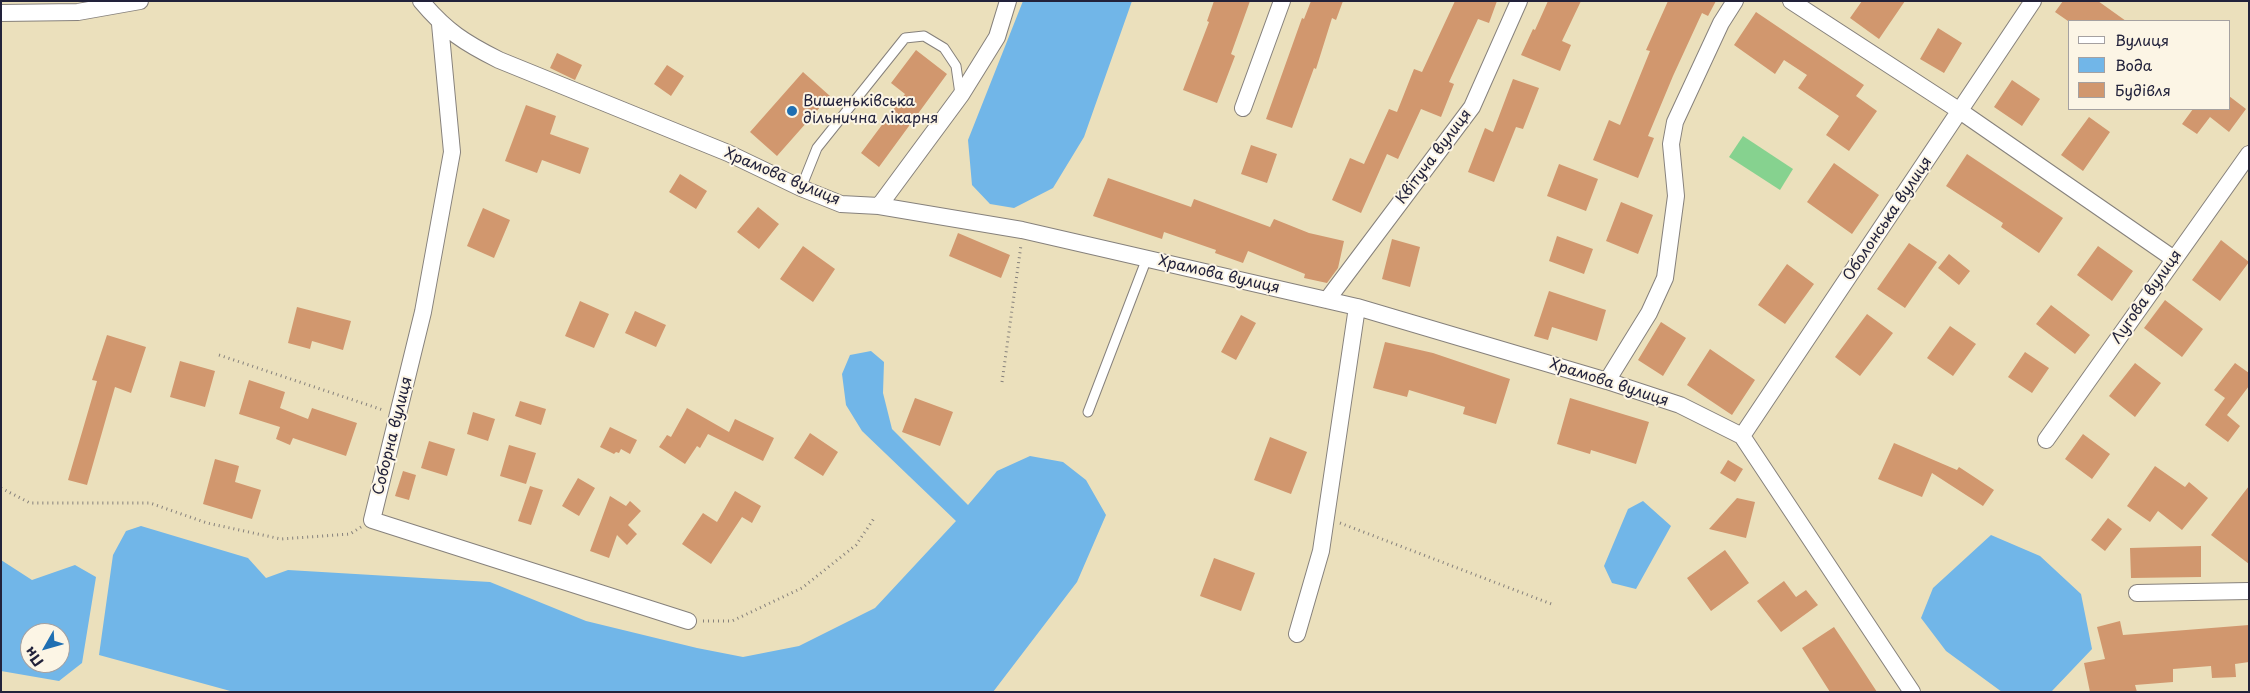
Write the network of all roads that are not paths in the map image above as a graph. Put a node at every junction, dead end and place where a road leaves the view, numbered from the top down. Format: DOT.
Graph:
graph roads {
  1 [pos="140,1"];
  2 [pos="421,1"];
  3 [pos="1008,1"];
  4 [pos="1282,1"];
  5 [pos="1520,1"];
  6 [pos="1735,1"];
  7 [pos="1791,1"];
  8 [pos="2033,1"];
  9 [pos="1,13"];
  10 [pos="440,24"];
  11 [pos="960,95"];
  12 [pos="1243,108"];
  13 [pos="1960,111"];
  14 [pos="2249,154"];
  15 [pos="801,188"];
  16 [pos="879,206"];
  17 [pos="1147,258"];
  18 [pos="2174,260"];
  19 [pos="1327,300"];
  20 [pos="1357,307"];
  21 [pos="1607,380"];
  22 [pos="1088,412"];
  23 [pos="1742,436"];
  24 [pos="2046,440"];
  25 [pos="2249,591"];
  26 [pos="2137,593"];
  27 [pos="688,621"];
  28 [pos="1297,634"];
  29 [pos="1912,692"];
  1 -- 9 [label="street"];
  2 -- 10 [label="street, Храмова вулиця"];
  3 -- 11 [label="street"];
  4 -- 12 [label="street"];
  5 -- 19 [label="street, Квітуча вулиця"];
  6 -- 21 [label="street"];
  7 -- 13 [label="street"];
  8 -- 13 [label="street, Оболонська вулиця"];
  10 -- 15 [label="street, Храмова вулиця"];
  10 -- 27 [label="street, Соборна вулиця"];
  11 -- 15 [label="lane"];
  11 -- 16 [label="street"];
  13 -- 18 [label="street"];
  13 -- 23 [label="street, Оболонська вулиця"];
  14 -- 18 [label="street, Лугова вулиця"];
  15 -- 16 [label="street, Храмова вулиця"];
  16 -- 17 [label="street, Храмова вулиця"];
  17 -- 19 [label="street, Храмова вулиця"];
  17 -- 22 [label="lane"];
  18 -- 24 [label="street, Лугова вулиця"];
  19 -- 20 [label="street, Храмова вулиця"];
  20 -- 21 [label="street, Храмова вулиця"];
  20 -- 28 [label="street"];
  21 -- 23 [label="street, Храмова вулиця"];
  23 -- 29 [label="street, Храмова вулиця"];
  25 -- 26 [label="street"];
}
